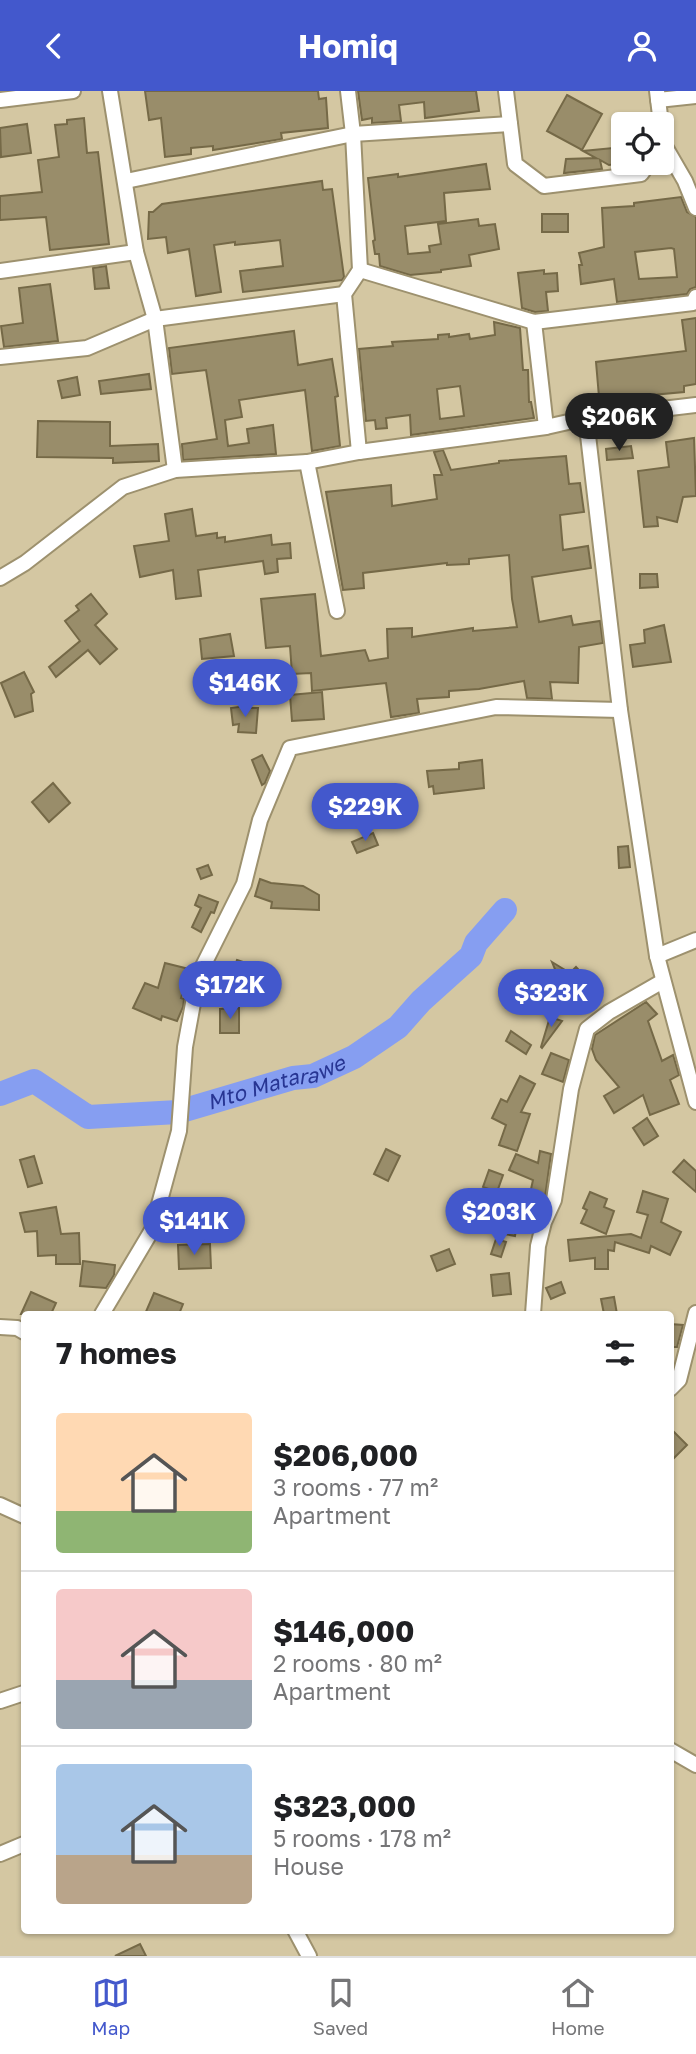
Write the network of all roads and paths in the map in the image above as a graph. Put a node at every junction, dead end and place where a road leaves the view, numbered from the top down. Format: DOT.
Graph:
graph roads {
  1 [pos="73,91"];
  2 [pos="110,91"];
  3 [pos="348,91"];
  4 [pos="506,91"];
  5 [pos="657,95"];
  6 [pos="696,96"];
  7 [pos="0,100"];
  8 [pos="510,124"];
  9 [pos="353,134"];
  10 [pos="674,159"];
  11 [pos="633,175"];
  12 [pos="126,181"];
  13 [pos="696,208"];
  14 [pos="136,252"];
  15 [pos="360,270"];
  16 [pos="0,271"];
  17 [pos="344,294"];
  18 [pos="696,297"];
  19 [pos="155,319"];
  20 [pos="534,322"];
  21 [pos="0,357"];
  22 [pos="696,405"];
  23 [pos="586,418"];
  24 [pos="547,427"];
  25 [pos="359,452"];
  26 [pos="307,462"];
  27 [pos="176,470"];
  28 [pos="0,578"];
  29 [pos="337,611"];
  30 [pos="620,710"];
  31 [pos="696,940"];
  32 [pos="657,956"];
  33 [pos="663,981"];
  34 [pos="696,1102"];
  35 [pos="104,1311"];
  36 [pos="533,1311"];
  37 [pos="696,1313"];
  38 [pos="0,1327"];
  39 [pos="21,1330"];
  40 [pos="674,1385"];
  41 [pos="0,1505"];
  42 [pos="21,1515"];
  43 [pos="21,1694"];
  44 [pos="0,1701"];
  45 [pos="674,1752"];
  46 [pos="696,1765"];
  47 [pos="21,1845"];
  48 [pos="0,1854"];
  49 [pos="297,1934"];
  50 [pos="309,1956"];
  1 -- 7 [label="street"];
  2 -- 12 [label="street"];
  3 -- 9 [label="street"];
  4 -- 8 [label="street"];
  5 -- 6 [label="street"];
  8 -- 9 [label="street"];
  8 -- 11 [label="street"];
  9 -- 12 [label="street"];
  9 -- 15 [label="street"];
  10 -- 13 [label="street"];
  12 -- 14 [label="street"];
  14 -- 16 [label="street"];
  14 -- 19 [label="street"];
  15 -- 17 [label="street"];
  15 -- 20 [label="street"];
  17 -- 19 [label="street"];
  17 -- 25 [label="street"];
  18 -- 20 [label="street"];
  19 -- 21 [label="street"];
  19 -- 27 [label="street"];
  20 -- 24 [label="street"];
  22 -- 23 [label="street"];
  23 -- 24 [label="street"];
  23 -- 30 [label="street"];
  24 -- 25 [label="street"];
  25 -- 26 [label="street"];
  26 -- 27 [label="street"];
  26 -- 29 [label="street"];
  27 -- 28 [label="street"];
  30 -- 32 [label="street"];
  30 -- 35 [label="street"];
  31 -- 32 [label="street"];
  32 -- 33 [label="street"];
  33 -- 34 [label="street"];
  33 -- 36 [label="street"];
  37 -- 40 [label="street"];
  38 -- 39 [label="street"];
  41 -- 42 [label="street"];
  43 -- 44 [label="street"];
  45 -- 46 [label="street"];
  47 -- 48 [label="street"];
  49 -- 50 [label="street"];
}
